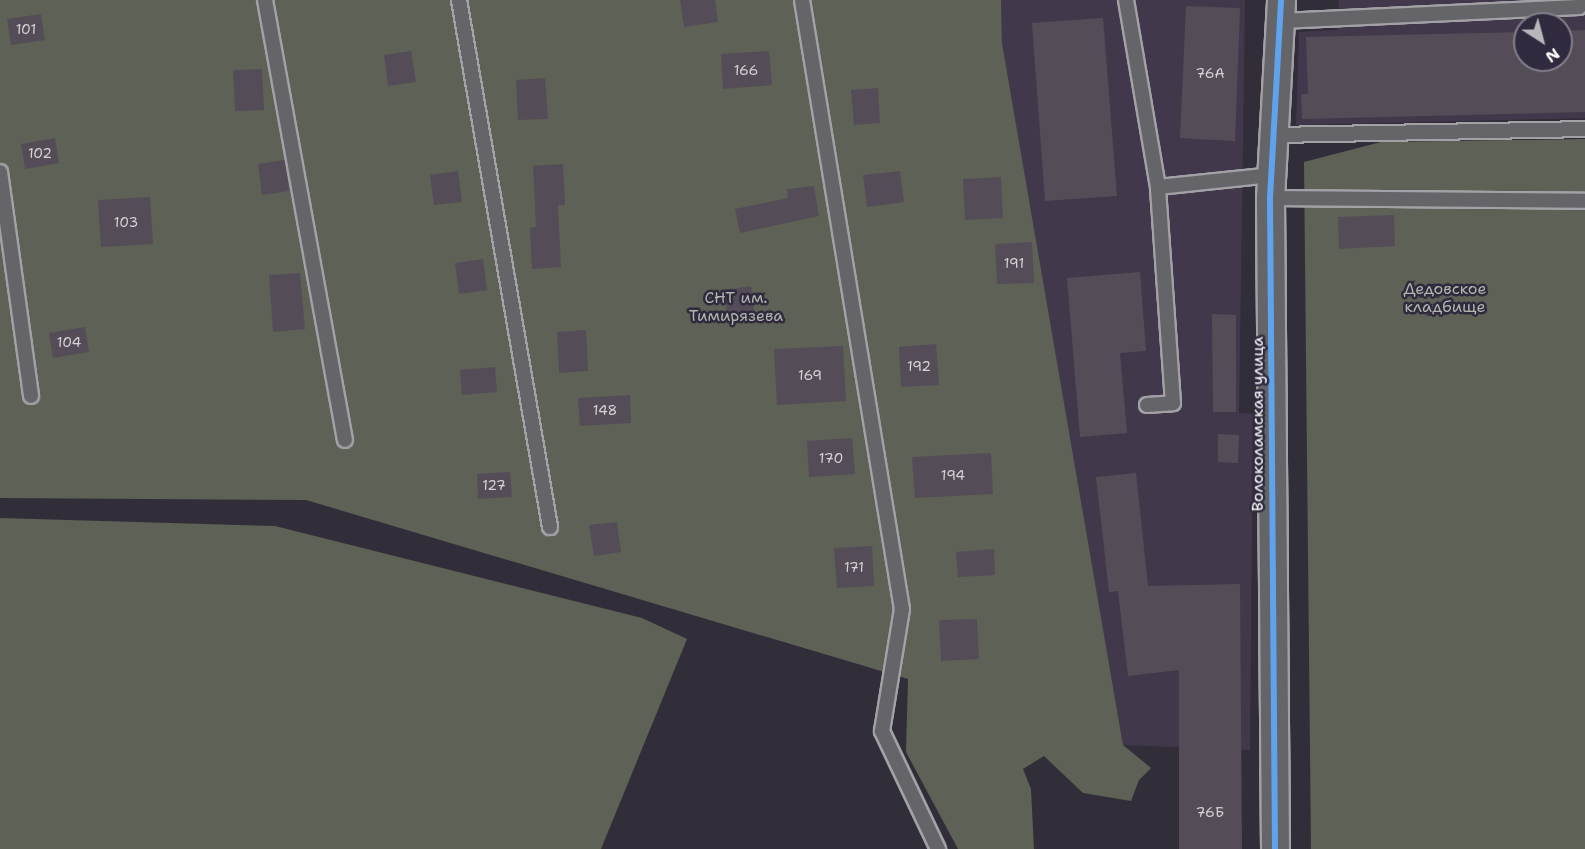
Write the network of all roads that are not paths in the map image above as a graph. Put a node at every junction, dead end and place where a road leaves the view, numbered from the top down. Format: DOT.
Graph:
graph roads {
  1 [pos="265,0"];
  2 [pos="459,0"];
  3 [pos="802,0"];
  4 [pos="1126,0"];
  5 [pos="1585,1"];
  6 [pos="1281,10"];
  7 [pos="1585,129"];
  8 [pos="1276,135"];
  9 [pos="0,172"];
  10 [pos="1158,187"];
  11 [pos="1271,187"];
  12 [pos="1585,201"];
  13 [pos="31,396"];
  14 [pos="1147,405"];
  15 [pos="345,440"];
  16 [pos="550,527"];
  17 [pos="938,849"];
  18 [pos="1275,849"];
  1 -- 15 [label="lane"];
  2 -- 16 [label="lane"];
  3 -- 17 [label="lane"];
  4 -- 10 [label="lane"];
  5 -- 6 [label="lane"];
  6 -- 8 [label="street, Волоколамская улица"];
  7 -- 8 [label="lane"];
  8 -- 11 [label="street, Волоколамская улица"];
  9 -- 13 [label="lane"];
  10 -- 11 [label="lane"];
  10 -- 14 [label="lane"];
  11 -- 12 [label="lane"];
  11 -- 18 [label="street, Волоколамская улица"];
}
